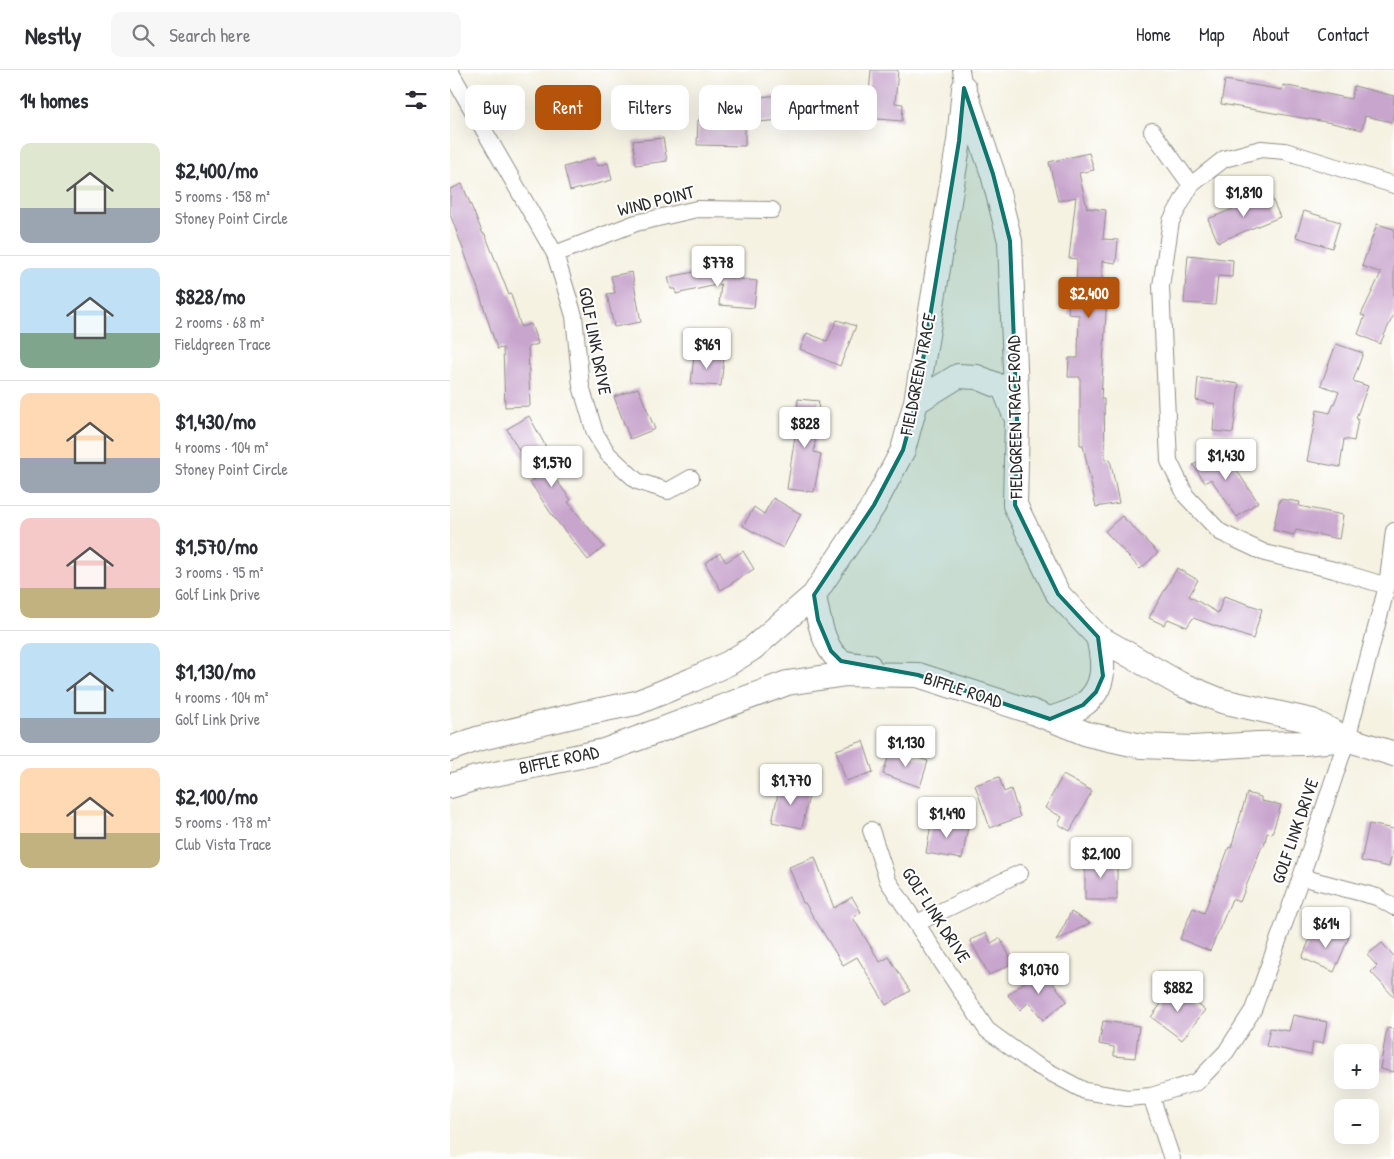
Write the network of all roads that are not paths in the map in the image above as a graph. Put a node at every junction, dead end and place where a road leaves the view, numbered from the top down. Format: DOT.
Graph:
graph roads {
  1 [pos="450,71"];
  2 [pos="962,79"];
  3 [pos="1152,131"];
  4 [pos="1191,185"];
  5 [pos="1394,186"];
  6 [pos="772,210"];
  7 [pos="555,254"];
  8 [pos="916,402"];
  9 [pos="1017,419"];
  10 [pos="691,478"];
  11 [pos="1394,531"];
  12 [pos="1388,586"];
  13 [pos="814,595"];
  14 [pos="1098,637"];
  15 [pos="918,675"];
  16 [pos="1050,719"];
  17 [pos="1347,738"];
  18 [pos="450,750"];
  19 [pos="1394,754"];
  20 [pos="450,786"];
  21 [pos="870,830"];
  22 [pos="1020,873"];
  23 [pos="1301,876"];
  24 [pos="1394,907"];
  25 [pos="916,923"];
  26 [pos="1151,1096"];
  27 [pos="1172,1159"];
  1 -- 7 [label="street, GOLF LINK DRIVE"];
  2 -- 8 [label="street, FIELDGREEN TRACE"];
  2 -- 9 [label="street, FIELDGREEN TRACE ROAD"];
  3 -- 4 [label="street"];
  4 -- 5 [label="street"];
  4 -- 12 [label="street"];
  6 -- 7 [label="street, WIND POINT"];
  7 -- 10 [label="street, GOLF LINK DRIVE"];
  8 -- 9 [label="street"];
  8 -- 13 [label="street, FIELDGREEN TRACE"];
  9 -- 14 [label="street, FIELDGREEN TRACE ROAD"];
  11 -- 12 [label="street, GOLF LINK DRIVE"];
  12 -- 17 [label="street, GOLF LINK DRIVE"];
  13 -- 15 [label="street"];
  13 -- 18 [label="street, FIELDGREEN TRACE"];
  14 -- 16 [label="street"];
  14 -- 17 [label="street, FIELDGREEN TRACE ROAD"];
  15 -- 16 [label="street, BIFFLE ROAD"];
  15 -- 20 [label="street, BIFFLE ROAD"];
  16 -- 17 [label="street, BIFFLE ROAD"];
  17 -- 19 [label="street, BIFFLE ROAD"];
  17 -- 23 [label="street, GOLF LINK DRIVE"];
  21 -- 25 [label="street, GOLF LINK DRIVE"];
  22 -- 25 [label="street"];
  23 -- 24 [label="street"];
  23 -- 26 [label="street, GOLF LINK DRIVE"];
  25 -- 26 [label="street, GOLF LINK DRIVE"];
  26 -- 27 [label="street"];
}
